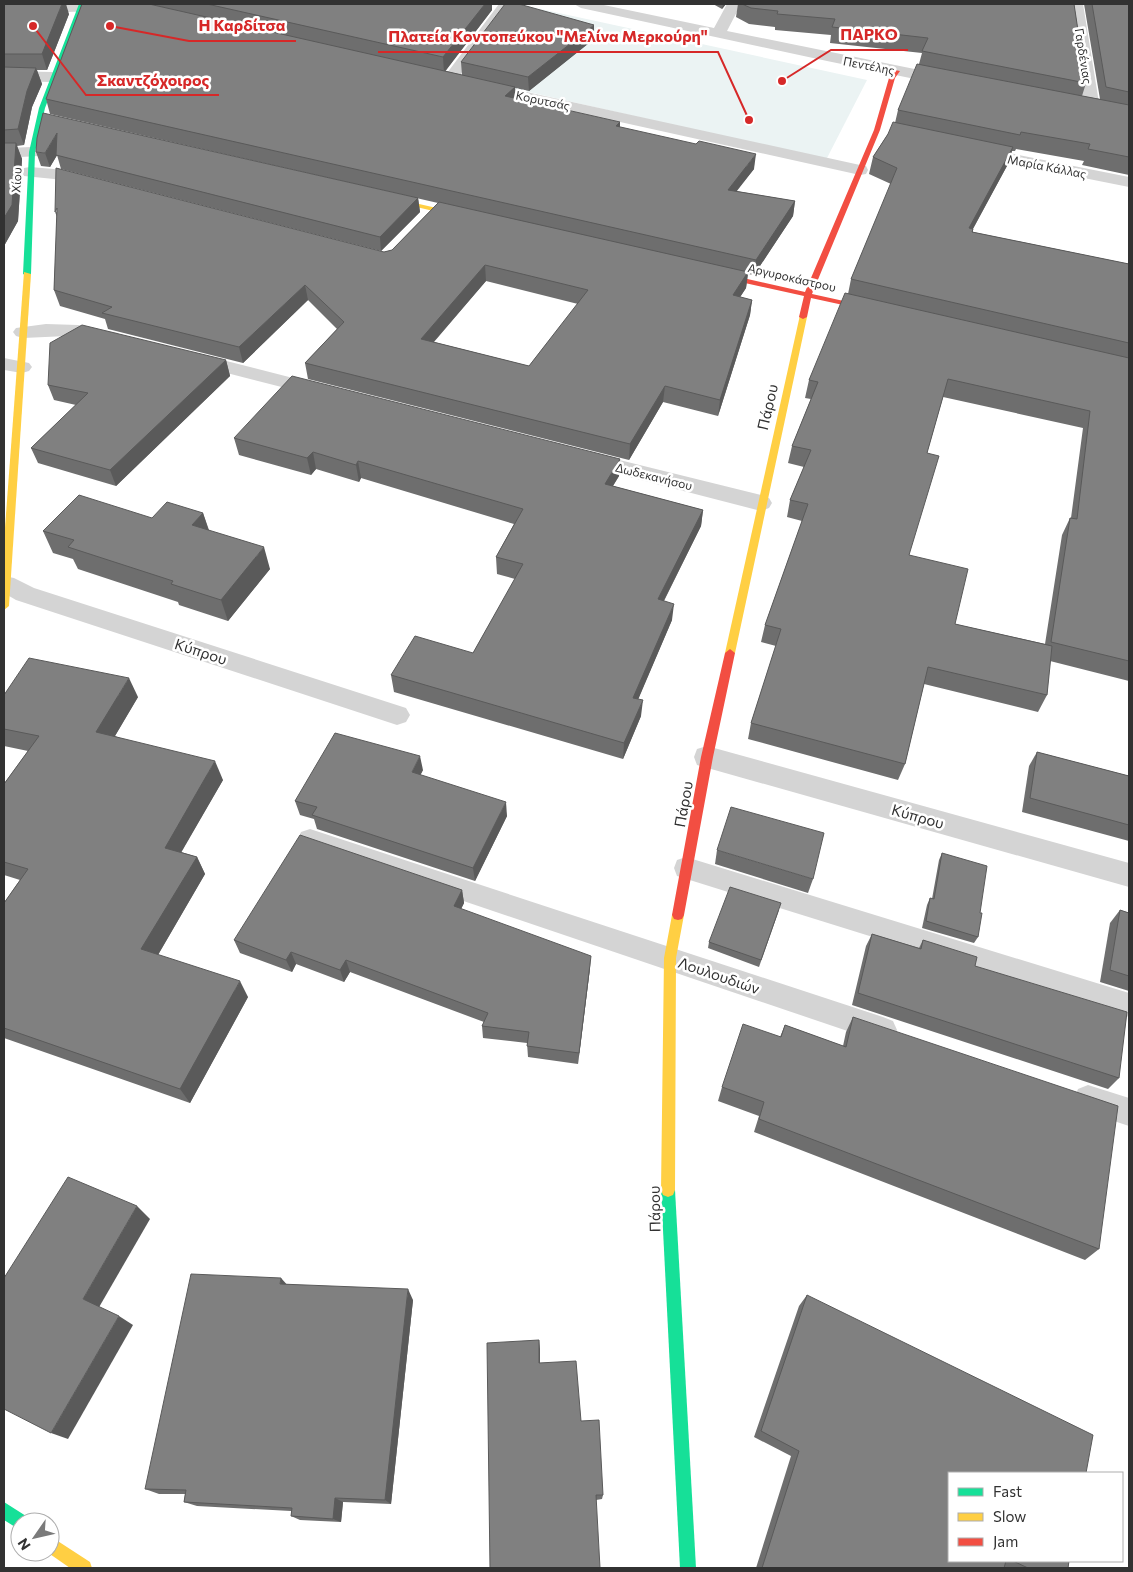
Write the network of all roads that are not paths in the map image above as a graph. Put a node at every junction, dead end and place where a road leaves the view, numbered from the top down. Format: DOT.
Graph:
graph roads {
  1 [pos="506,4"];
  2 [pos="581,4"];
  3 [pos="734,4"];
  4 [pos="1076,4"];
  5 [pos="81,6"];
  6 [pos="128,6"];
  7 [pos="4,7"];
  8 [pos="719,33"];
  9 [pos="897,71"];
  10 [pos="430,75"];
  11 [pos="4,76"];
  12 [pos="52,77"];
  13 [pos="449,80"];
  14 [pos="965,84"];
  15 [pos="1072,105"];
  16 [pos="1092,109"];
  17 [pos="1111,112"];
  18 [pos="876,130"];
  19 [pos="896,134"];
  20 [pos="962,148"];
  21 [pos="32,152"];
  22 [pos="4,153"];
  23 [pos="860,170"];
  24 [pos="30,172"];
  25 [pos="1129,182"];
  26 [pos="111,189"];
  27 [pos="368,194"];
  28 [pos="474,218"];
  29 [pos="704,271"];
  30 [pos="808,295"];
  31 [pos="893,314"];
  32 [pos="23,332"];
  33 [pos="133,343"];
  34 [pos="172,353"];
  35 [pos="13,366"];
  36 [pos="344,397"];
  37 [pos="564,453"];
  38 [pos="761,503"];
  39 [pos="5,595"];
  40 [pos="397,715"];
  41 [pos="707,757"];
  42 [pos="308,838"];
  43 [pos="686,868"];
  44 [pos="1129,876"];
  45 [pos="670,958"];
  46 [pos="1129,1005"];
  47 [pos="904,1037"];
  48 [pos="1064,1090"];
  49 [pos="1129,1112"];
  50 [pos="60,1551"];
  51 [pos="84,1568"];
  52 [pos="688,1568"];
  1 -- 13 [label="street"];
  2 -- 8 [label="street, Πεντέλης"];
  3 -- 8 [label="street"];
  4 -- 16 [label="street, Γαρδένιας"];
  5 -- 6 [label="street"];
  5 -- 7 [label="street"];
  5 -- 12 [label="street, Χίου"];
  8 -- 9 [label="street, Πεντέλης"];
  9 -- 14 [label="street, Πεντέλης"];
  9 -- 18 [label="street, Πάρου"];
  10 -- 13 [label="street, Κορυτσάς"];
  11 -- 12 [label="street"];
  12 -- 21 [label="street, Χίου"];
  13 -- 23 [label="street, Κορυτσάς"];
  15 -- 16 [label="street"];
  16 -- 17 [label="street"];
  18 -- 19 [label="street"];
  18 -- 23 [label="street, Πάρου"];
  20 -- 25 [label="street, Μαρία Κάλλας"];
  21 -- 22 [label="street"];
  21 -- 24 [label="street, Χίου"];
  23 -- 30 [label="street, Πάρου"];
  24 -- 26 [label="street"];
  24 -- 32 [label="street, Χίου"];
  27 -- 28 [label="street"];
  29 -- 30 [label="street, Αργυροκάστρου"];
  30 -- 31 [label="street, Αργυροκάστρου"];
  30 -- 38 [label="street, Πάρου"];
  32 -- 33 [label="street"];
  32 -- 35 [label="street, Χίου"];
  34 -- 36 [label="street"];
  35 -- 39 [label="street, Χίου"];
  37 -- 38 [label="street, Δωδεκανήσου"];
  38 -- 41 [label="street, Πάρου"];
  39 -- 40 [label="street, Κύπρου"];
  41 -- 43 [label="street, Πάρου"];
  41 -- 44 [label="street, Κύπρου"];
  42 -- 45 [label="lane, Λουλουδιών"];
  43 -- 45 [label="street, Πάρου"];
  43 -- 46 [label="lane"];
  45 -- 47 [label="lane, Λουλουδιών"];
  45 -- 52 [label="street, Πάρου"];
  48 -- 49 [label="lane"];
  50 -- 51 [label="street"];
}
